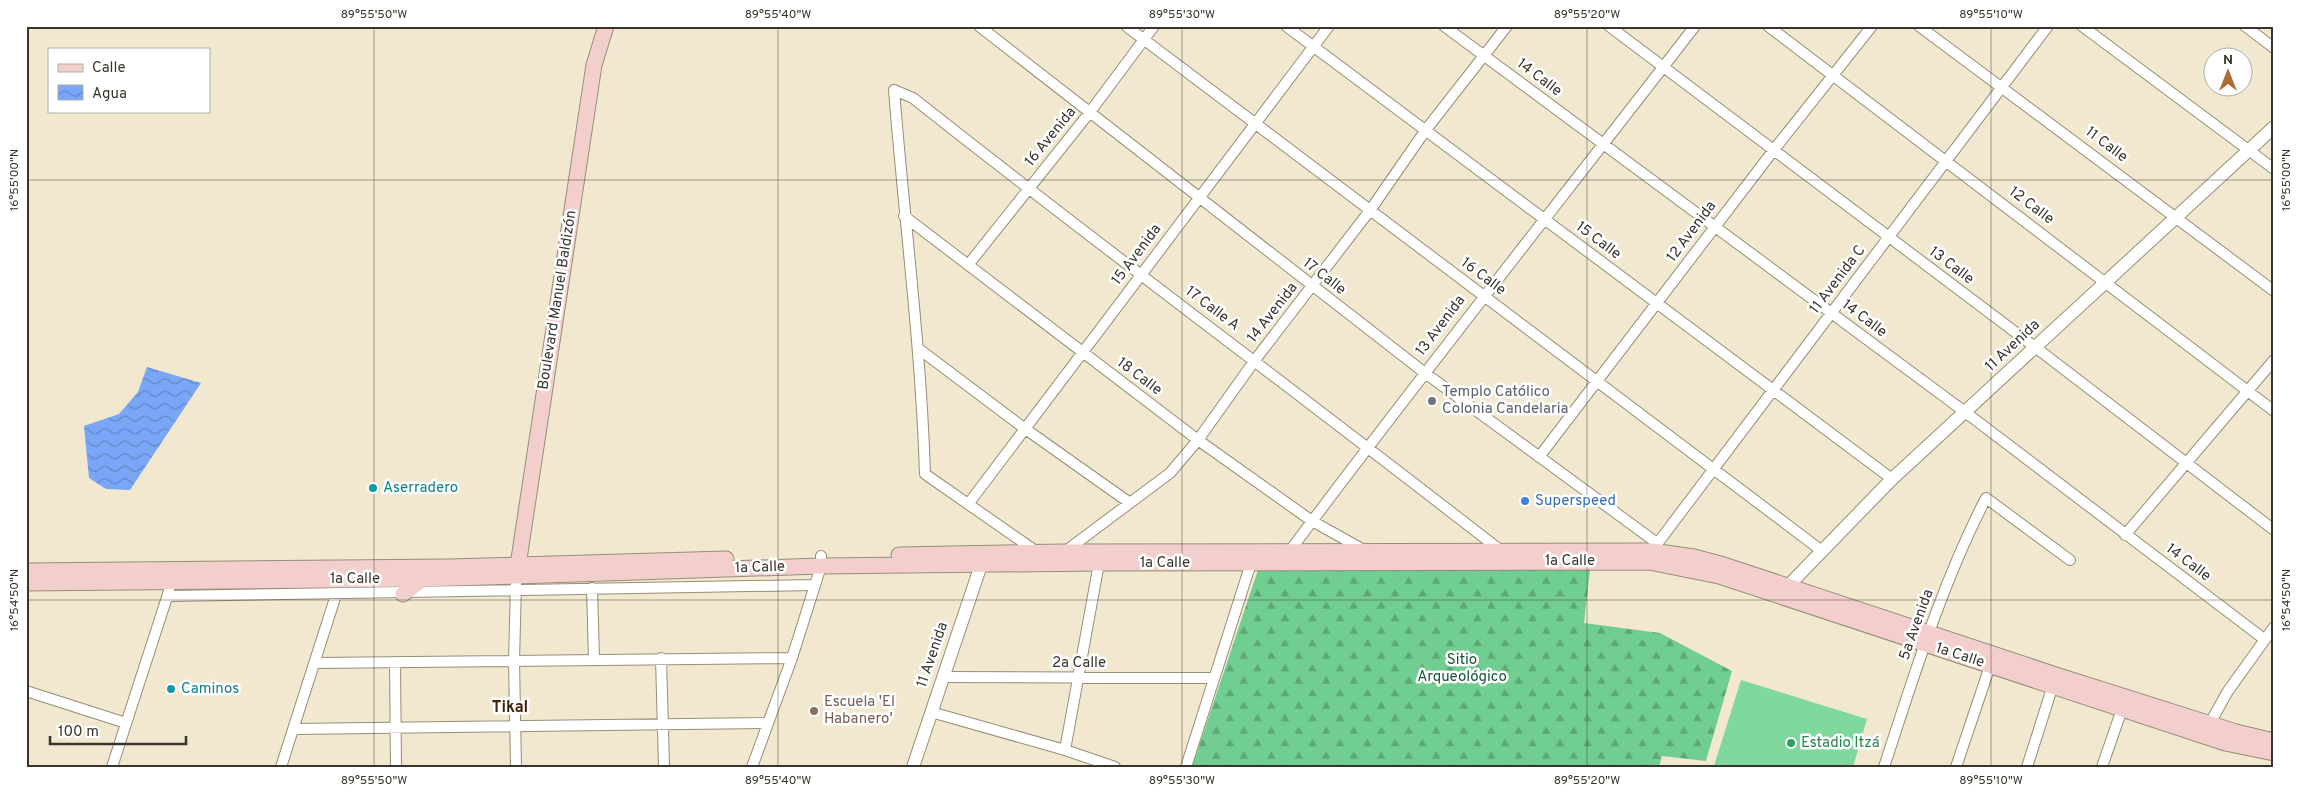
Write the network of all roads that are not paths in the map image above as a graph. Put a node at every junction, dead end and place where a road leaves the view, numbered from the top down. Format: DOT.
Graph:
graph roads {
  1 [pos="606,26"];
  2 [pos="979,26"];
  3 [pos="1126,26"];
  4 [pos="1154,26"];
  5 [pos="1286,26"];
  6 [pos="1330,26"];
  7 [pos="1444,26"];
  8 [pos="1507,26"];
  9 [pos="1608,26"];
  10 [pos="1695,26"];
  11 [pos="1768,26"];
  12 [pos="1872,26"];
  13 [pos="1919,26"];
  14 [pos="2048,26"];
  15 [pos="2082,26"];
  16 [pos="2245,26"];
  17 [pos="1144,40"];
  18 [pos="1314,47"];
  19 [pos="2274,48"];
  20 [pos="1485,56"];
  21 [pos="1663,68"];
  22 [pos="1833,76"];
  23 [pos="2003,87"];
  24 [pos="1090,112"];
  25 [pos="1255,123"];
  26 [pos="2274,127"];
  27 [pos="1424,131"];
  28 [pos="1602,145"];
  29 [pos="1773,150"];
  30 [pos="2249,150"];
  31 [pos="1946,162"];
  32 [pos="2274,169"];
  33 [pos="1028,189"];
  34 [pos="1200,197"];
  35 [pos="1371,210"];
  36 [pos="904,216"];
  37 [pos="2177,217"];
  38 [pos="1545,220"];
  39 [pos="1715,226"];
  40 [pos="1888,238"];
  41 [pos="968,265"];
  42 [pos="1141,275"];
  43 [pos="2106,282"];
  44 [pos="1312,287"];
  45 [pos="2274,290"];
  46 [pos="1483,296"];
  47 [pos="1657,303"];
  48 [pos="1831,314"];
  49 [pos="2035,347"];
  50 [pos="919,349"];
  51 [pos="1083,354"];
  52 [pos="1255,360"];
  53 [pos="2274,360"];
  54 [pos="1425,373"];
  55 [pos="1597,382"];
  56 [pos="2248,390"];
  57 [pos="1773,391"];
  58 [pos="2274,411"];
  59 [pos="1965,412"];
  60 [pos="1024,428"];
  61 [pos="1198,440"];
  62 [pos="1369,448"];
  63 [pos="1539,457"];
  64 [pos="2186,464"];
  65 [pos="1714,470"];
  66 [pos="1892,479"];
  67 [pos="969,503"];
  68 [pos="1130,503"];
  69 [pos="1312,521"];
  70 [pos="2274,530"];
  71 [pos="2125,535"];
  72 [pos="1654,547"];
  73 [pos="1365,551"];
  74 [pos="1822,551"];
  75 [pos="1064,552"];
  76 [pos="1289,552"];
  77 [pos="1629,555"];
  78 [pos="1500,556"];
  79 [pos="981,560"];
  80 [pos="1042,560"];
  81 [pos="2070,560"];
  82 [pos="821,561"];
  83 [pos="1099,563"];
  84 [pos="1251,563"];
  85 [pos="26,571"];
  86 [pos="449,572"];
  87 [pos="258,575"];
  88 [pos="517,576"];
  89 [pos="423,579"];
  90 [pos="26,583"];
  91 [pos="170,583"];
  92 [pos="814,584"];
  93 [pos="592,588"];
  94 [pos="1786,592"];
  95 [pos="403,594"];
  96 [pos="336,595"];
  97 [pos="2274,627"];
  98 [pos="1927,639"];
  99 [pos="2264,639"];
  100 [pos="661,658"];
  101 [pos="792,658"];
  102 [pos="594,659"];
  103 [pos="514,662"];
  104 [pos="315,663"];
  105 [pos="395,663"];
  106 [pos="1990,666"];
  107 [pos="943,677"];
  108 [pos="1077,678"];
  109 [pos="1214,678"];
  110 [pos="2055,681"];
  111 [pos="26,691"];
  112 [pos="2122,709"];
  113 [pos="931,712"];
  114 [pos="126,723"];
  115 [pos="2210,723"];
  116 [pos="662,724"];
  117 [pos="768,724"];
  118 [pos="515,727"];
  119 [pos="395,728"];
  120 [pos="293,729"];
  121 [pos="2274,741"];
  122 [pos="1065,750"];
  123 [pos="2274,753"];
  124 [pos="112,767"];
  125 [pos="280,767"];
  126 [pos="396,767"];
  127 [pos="516,767"];
  128 [pos="664,767"];
  129 [pos="752,767"];
  130 [pos="913,767"];
  131 [pos="1115,767"];
  132 [pos="1186,767"];
  133 [pos="1884,767"];
  134 [pos="1956,767"];
  135 [pos="2027,767"];
  136 [pos="2102,767"];
  1 -- 88 [label="main road, Boulevard Manuel Baldizón"];
  2 -- 24 [label="street, 17 Calle"];
  3 -- 17 [label="street, 16 Calle"];
  4 -- 17 [label="street, 16 Avenida"];
  5 -- 18 [label="street, 15 Calle"];
  6 -- 18 [label="street, 15 Avenida"];
  7 -- 20 [label="street, 14 Calle"];
  8 -- 20 [label="street, 14 Avenida"];
  9 -- 21 [label="street, 13 Calle"];
  10 -- 21 [label="street, 13 Avenida"];
  11 -- 22 [label="street, 12 Calle"];
  12 -- 22 [label="street, 12 Avenida"];
  13 -- 23 [label="street, 11 Calle"];
  14 -- 23 [label="street, 11 Avenida C"];
  15 -- 30 [label="street"];
  16 -- 19 [label="street"];
  17 -- 24 [label="street, 16 Avenida"];
  17 -- 25 [label="street, 16 Calle"];
  18 -- 25 [label="street, 15 Avenida"];
  18 -- 27 [label="street, 15 Calle"];
  20 -- 27 [label="street, 14 Avenida"];
  20 -- 28 [label="street, 14 Calle"];
  21 -- 28 [label="street, 13 Avenida"];
  21 -- 29 [label="street, 13 Calle"];
  22 -- 29 [label="street, 12 Avenida"];
  22 -- 31 [label="street, 12 Calle"];
  23 -- 31 [label="street, 11 Avenida C"];
  23 -- 37 [label="street, 11 Calle"];
  24 -- 33 [label="street, 16 Avenida"];
  24 -- 34 [label="street, 17 Calle"];
  25 -- 34 [label="street, 15 Avenida"];
  25 -- 35 [label="street, 16 Calle"];
  26 -- 30 [label="street, 11 Avenida"];
  27 -- 35 [label="street, 14 Avenida"];
  27 -- 38 [label="street, 15 Calle"];
  28 -- 38 [label="street, 13 Avenida"];
  28 -- 39 [label="street, 14 Calle"];
  29 -- 39 [label="street, 12 Avenida"];
  29 -- 40 [label="street, 13 Calle"];
  30 -- 32 [label="street"];
  30 -- 37 [label="street, 11 Avenida"];
  31 -- 40 [label="street, 11 Avenida C"];
  31 -- 43 [label="street, 12 Calle"];
  33 -- 36 [label="street, 17 Calle A"];
  33 -- 41 [label="street, 16 Avenida"];
  33 -- 42 [label="street, 17 Calle A"];
  34 -- 42 [label="street, 15 Avenida"];
  34 -- 44 [label="street, 17 Calle"];
  35 -- 44 [label="street, 14 Avenida"];
  35 -- 46 [label="street, 16 Calle"];
  36 -- 41 [label="street, 18 Calle"];
  36 -- 50 [label="street"];
  37 -- 43 [label="street, 11 Avenida"];
  37 -- 45 [label="street, 11 Calle"];
  38 -- 46 [label="street, 13 Avenida"];
  38 -- 47 [label="street, 15 Calle"];
  39 -- 47 [label="street, 12 Avenida"];
  39 -- 48 [label="street, 14 Calle"];
  40 -- 48 [label="street, 11 Avenida C"];
  40 -- 49 [label="street, 13 Calle"];
  41 -- 51 [label="street, 18 Calle"];
  42 -- 51 [label="street, 15 Avenida"];
  42 -- 52 [label="street, 17 Calle A"];
  43 -- 49 [label="street, 11 Avenida"];
  43 -- 56 [label="street, 12 Calle"];
  44 -- 52 [label="street, 14 Avenida"];
  44 -- 54 [label="street, 17 Calle"];
  46 -- 54 [label="street, 13 Avenida"];
  46 -- 55 [label="street, 16 Calle"];
  47 -- 55 [label="street, 12 Avenida"];
  47 -- 57 [label="street, 15 Calle"];
  48 -- 57 [label="street, 11 Avenida C"];
  48 -- 59 [label="street, 14 Calle"];
  49 -- 59 [label="street, 11 Avenida"];
  49 -- 64 [label="street, 13 Calle"];
  50 -- 60 [label="street"];
  50 -- 67 [label="street"];
  51 -- 60 [label="street, 15 Avenida"];
  51 -- 61 [label="street, 18 Calle"];
  52 -- 61 [label="street, 14 Avenida"];
  52 -- 62 [label="street, 17 Calle A"];
  53 -- 56 [label="street"];
  54 -- 62 [label="street, 13 Avenida"];
  54 -- 63 [label="street, 17 Calle"];
  55 -- 63 [label="street, 12 Avenida"];
  55 -- 65 [label="street, 16 Calle"];
  56 -- 58 [label="street, 12 Calle"];
  56 -- 64 [label="street"];
  57 -- 65 [label="street, 11 Avenida C"];
  57 -- 66 [label="street, 15 Calle"];
  59 -- 66 [label="street, 11 Avenida"];
  59 -- 71 [label="street, 14 Calle"];
  60 -- 67 [label="street, 15 Avenida"];
  60 -- 68 [label="street"];
  61 -- 68 [label="street, 14 Avenida"];
  61 -- 69 [label="street, 18 Calle"];
  62 -- 69 [label="street, 13 Avenida"];
  62 -- 78 [label="street, 17 Calle A"];
  63 -- 72 [label="street, 17 Calle"];
  64 -- 70 [label="street, 13 Calle"];
  64 -- 71 [label="street"];
  65 -- 72 [label="street, 11 Avenida C"];
  65 -- 74 [label="street, 16 Calle"];
  66 -- 74 [label="street, 11 Avenida"];
  67 -- 80 [label="street"];
  68 -- 75 [label="street, 14 Avenida"];
  69 -- 73 [label="street, 18 Calle"];
  69 -- 76 [label="street, 13 Avenida"];
  71 -- 99 [label="street, 14 Calle"];
  72 -- 77 [label="main road, 1a Calle"];
  72 -- 94 [label="main road, 1a Calle"];
  73 -- 76 [label="main road, 1a Calle"];
  73 -- 78 [label="main road, 1a Calle"];
  74 -- 94 [label="street, 11 Avenida"];
  75 -- 76 [label="main road, 1a Calle"];
  75 -- 80 [label="main road, 1a Calle"];
  77 -- 78 [label="main road, 1a Calle"];
  77 -- 94 [label="main road, 1a Calle"];
  78 -- 84 [label="main road, 1a Calle"];
  79 -- 80 [label="main road, 1a Calle"];
  79 -- 82 [label="main road, 1a Calle"];
  79 -- 107 [label="street, 11 Avenida"];
  80 -- 83 [label="main road, 1a Calle"];
  81 -- 98 [label="street, 5a Avenida"];
  82 -- 88 [label="main road, 1a Calle"];
  82 -- 92 [label="street"];
  83 -- 84 [label="main road, 1a Calle"];
  83 -- 108 [label="street"];
  84 -- 109 [label="street"];
  85 -- 91 [label="main road, 1a Calle"];
  86 -- 87 [label="main road, 1a Calle"];
  86 -- 88 [label="main road, 1a Calle"];
  86 -- 89 [label="main road, 1a Calle"];
  87 -- 89 [label="main road, 1a Calle"];
  87 -- 91 [label="main road, 1a Calle"];
  88 -- 93 [label="street, 1a Calle"];
  88 -- 95 [label="street, 1a Calle"];
  88 -- 103 [label="street"];
  89 -- 95 [label="main road"];
  90 -- 91 [label="main road, 1a Calle"];
  91 -- 96 [label="street, 1a Calle"];
  91 -- 114 [label="street"];
  92 -- 93 [label="street, 1a Calle"];
  92 -- 101 [label="street"];
  93 -- 102 [label="street"];
  94 -- 98 [label="main road, 1a Calle"];
  95 -- 96 [label="street, 1a Calle"];
  96 -- 104 [label="street"];
  97 -- 99 [label="street"];
  98 -- 106 [label="main road, 1a Calle"];
  98 -- 110 [label="main road, 1a Calle"];
  98 -- 133 [label="street, 5a Avenida"];
  99 -- 115 [label="street"];
  100 -- 101 [label="street"];
  100 -- 102 [label="street"];
  100 -- 116 [label="street"];
  101 -- 117 [label="street"];
  102 -- 103 [label="street"];
  103 -- 105 [label="street"];
  103 -- 118 [label="street"];
  104 -- 105 [label="street"];
  104 -- 120 [label="street"];
  105 -- 119 [label="street"];
  106 -- 110 [label="main road, 1a Calle"];
  106 -- 134 [label="street"];
  107 -- 108 [label="street, 2a Calle"];
  107 -- 113 [label="street, 11 Avenida"];
  108 -- 109 [label="street, 2a Calle"];
  108 -- 122 [label="street"];
  109 -- 132 [label="street"];
  110 -- 112 [label="main road, 1a Calle"];
  110 -- 115 [label="main road, 1a Calle"];
  110 -- 135 [label="street"];
  111 -- 114 [label="street"];
  112 -- 123 [label="main road, 1a Calle"];
  112 -- 136 [label="street"];
  113 -- 122 [label="street"];
  113 -- 130 [label="street, 11 Avenida"];
  114 -- 124 [label="street"];
  115 -- 121 [label="main road, 1a Calle"];
  116 -- 117 [label="street"];
  116 -- 118 [label="street"];
  116 -- 128 [label="street"];
  117 -- 129 [label="street"];
  118 -- 119 [label="street"];
  118 -- 127 [label="street"];
  119 -- 120 [label="street"];
  119 -- 126 [label="street"];
  120 -- 125 [label="street"];
  122 -- 131 [label="street"];
}
